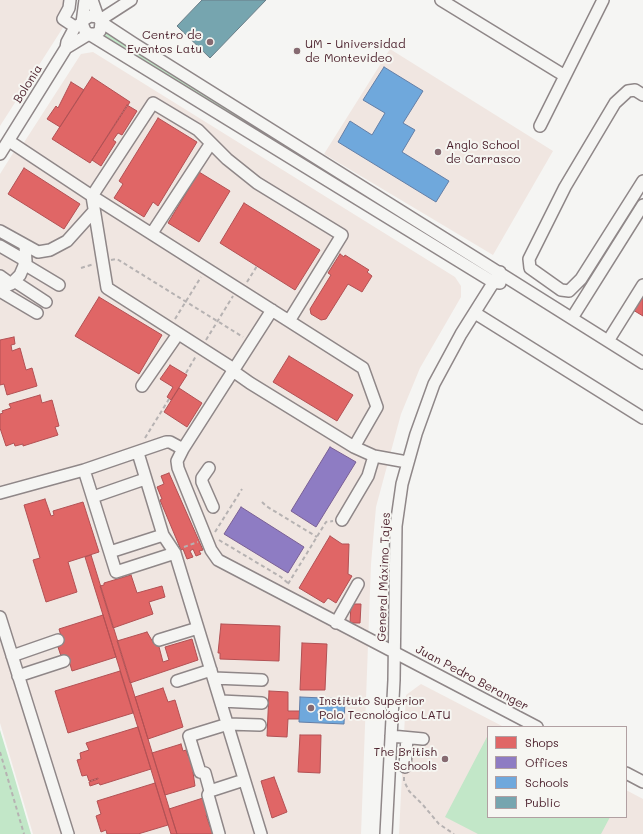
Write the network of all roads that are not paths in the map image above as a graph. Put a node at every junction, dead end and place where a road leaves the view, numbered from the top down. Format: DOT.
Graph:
graph roads {
  1 [pos="70,0"];
  2 [pos="85,0"];
  3 [pos="92,0"];
  4 [pos="132,0"];
  5 [pos="441,0"];
  6 [pos="603,0"];
  7 [pos="100,20"];
  8 [pos="80,23"];
  9 [pos="88,34"];
  10 [pos="66,48"];
  11 [pos="565,76"];
  12 [pos="643,95"];
  13 [pos="540,126"];
  14 [pos="8,141"];
  15 [pos="210,143"];
  16 [pos="0,154"];
  17 [pos="643,181"];
  18 [pos="92,196"];
  19 [pos="643,205"];
  20 [pos="94,211"];
  21 [pos="617,221"];
  22 [pos="628,228"];
  23 [pos="0,231"];
  24 [pos="152,233"];
  25 [pos="0,246"];
  26 [pos="25,246"];
  27 [pos="25,263"];
  28 [pos="500,272"];
  29 [pos="0,276"];
  30 [pos="13,282"];
  31 [pos="493,282"];
  32 [pos="516,284"];
  33 [pos="59,285"];
  34 [pos="643,285"];
  35 [pos="0,289"];
  36 [pos="46,302"];
  37 [pos="272,310"];
  38 [pos="36,313"];
  39 [pos="476,313"];
  40 [pos="572,318"];
  41 [pos="289,321"];
  42 [pos="174,331"];
  43 [pos="608,341"];
  44 [pos="643,362"];
  45 [pos="233,371"];
  46 [pos="142,386"];
  47 [pos="643,418"];
  48 [pos="354,447"];
  49 [pos="183,449"];
  50 [pos="138,453"];
  51 [pos="374,456"];
  52 [pos="407,462"];
  53 [pos="209,468"];
  54 [pos="84,470"];
  55 [pos="145,479"];
  56 [pos="0,493"];
  57 [pos="93,497"];
  58 [pos="212,506"];
  59 [pos="342,520"];
  60 [pos="163,535"];
  61 [pos="175,551"];
  62 [pos="110,552"];
  63 [pos="358,584"];
  64 [pos="0,617"];
  65 [pos="336,623"];
  66 [pos="198,628"];
  67 [pos="58,640"];
  68 [pos="159,640"];
  69 [pos="394,652"];
  70 [pos="12,656"];
  71 [pos="64,661"];
  72 [pos="213,674"];
  73 [pos="18,676"];
  74 [pos="262,680"];
  75 [pos="177,681"];
  76 [pos="221,701"];
  77 [pos="262,703"];
  78 [pos="228,724"];
  79 [pos="260,725"];
  80 [pos="535,726"];
  81 [pos="391,736"];
  82 [pos="407,738"];
  83 [pos="423,739"];
  84 [pos="405,767"];
  85 [pos="627,774"];
  86 [pos="244,780"];
  87 [pos="643,782"];
  88 [pos="210,791"];
  89 [pos="68,834"];
  90 [pos="219,834"];
  91 [pos="261,834"];
  92 [pos="386,834"];
  1 -- 8 [label="street"];
  2 -- 8 [label="street"];
  3 -- 7 [label="street"];
  4 -- 7 [label="street"];
  5 -- 11 [label="street"];
  6 -- 11 [label="street"];
  7 -- 8 [label="street"];
  7 -- 9 [label="street, Bolonia"];
  7 -- 28 [label="street"];
  8 -- 9 [label="street"];
  8 -- 10 [label="street, Bolonia"];
  9 -- 10 [label="street, Bolonia"];
  9 -- 31 [label="street"];
  10 -- 14 [label="street, Bolonia"];
  11 -- 13 [label="street"];
  12 -- 21 [label="street"];
  14 -- 16 [label="street, Bolonia"];
  14 -- 18 [label="street"];
  15 -- 18 [label="street"];
  15 -- 24 [label="street"];
  15 -- 41 [label="street"];
  17 -- 21 [label="street"];
  18 -- 20 [label="street"];
  18 -- 24 [label="street"];
  19 -- 22 [label="street"];
  20 -- 26 [label="street"];
  20 -- 42 [label="street"];
  21 -- 22 [label="street"];
  22 -- 40 [label="street"];
  23 -- 26 [label="street"];
  24 -- 37 [label="street"];
  25 -- 27 [label="street"];
  26 -- 27 [label="street"];
  27 -- 30 [label="street"];
  27 -- 33 [label="street"];
  28 -- 31 [label="street, General Máximo Tajes"];
  28 -- 32 [label="street"];
  29 -- 30 [label="street"];
  30 -- 35 [label="street"];
  30 -- 36 [label="street"];
  31 -- 32 [label="street"];
  31 -- 39 [label="street, General Máximo Tajes"];
  32 -- 40 [label="street"];
  34 -- 43 [label="street"];
  35 -- 38 [label="street"];
  37 -- 41 [label="street"];
  37 -- 45 [label="street, Juan Pedro Beranger"];
  39 -- 47 [label="street"];
  39 -- 52 [label="street, General Máximo Tajes"];
  40 -- 43 [label="street"];
  41 -- 48 [label="street"];
  42 -- 45 [label="street"];
  42 -- 46 [label="street"];
  43 -- 44 [label="street"];
  45 -- 48 [label="street"];
  45 -- 49 [label="street, Juan Pedro Beranger"];
  48 -- 51 [label="street"];
  49 -- 50 [label="street"];
  49 -- 65 [label="street, Juan Pedro Beranger"];
  50 -- 54 [label="street"];
  50 -- 55 [label="street"];
  51 -- 52 [label="street"];
  51 -- 59 [label="street"];
  52 -- 69 [label="street, General Máximo Tajes"];
  53 -- 58 [label="street"];
  54 -- 56 [label="street"];
  54 -- 57 [label="street"];
  55 -- 57 [label="street"];
  55 -- 60 [label="street"];
  57 -- 62 [label="street"];
  60 -- 61 [label="street"];
  60 -- 62 [label="street"];
  61 -- 62 [label="street"];
  61 -- 66 [label="street"];
  63 -- 65 [label="street"];
  64 -- 70 [label="street"];
  65 -- 69 [label="street, Juan Pedro Beranger"];
  66 -- 68 [label="street"];
  66 -- 72 [label="street"];
  67 -- 70 [label="street"];
  69 -- 80 [label="street, Juan Pedro Beranger"];
  69 -- 81 [label="street, General Máximo Tajes"];
  70 -- 73 [label="street"];
  71 -- 73 [label="street"];
  72 -- 74 [label="street"];
  72 -- 75 [label="street"];
  72 -- 76 [label="street"];
  73 -- 89 [label="street"];
  76 -- 77 [label="street"];
  76 -- 78 [label="street"];
  78 -- 79 [label="street"];
  78 -- 86 [label="street"];
  78 -- 88 [label="street"];
  81 -- 82 [label="street"];
  81 -- 92 [label="street, General Máximo Tajes"];
  82 -- 83 [label="street"];
  82 -- 84 [label="street"];
  85 -- 87 [label="street"];
  86 -- 88 [label="street"];
  86 -- 91 [label="street"];
  88 -- 90 [label="street"];
}
